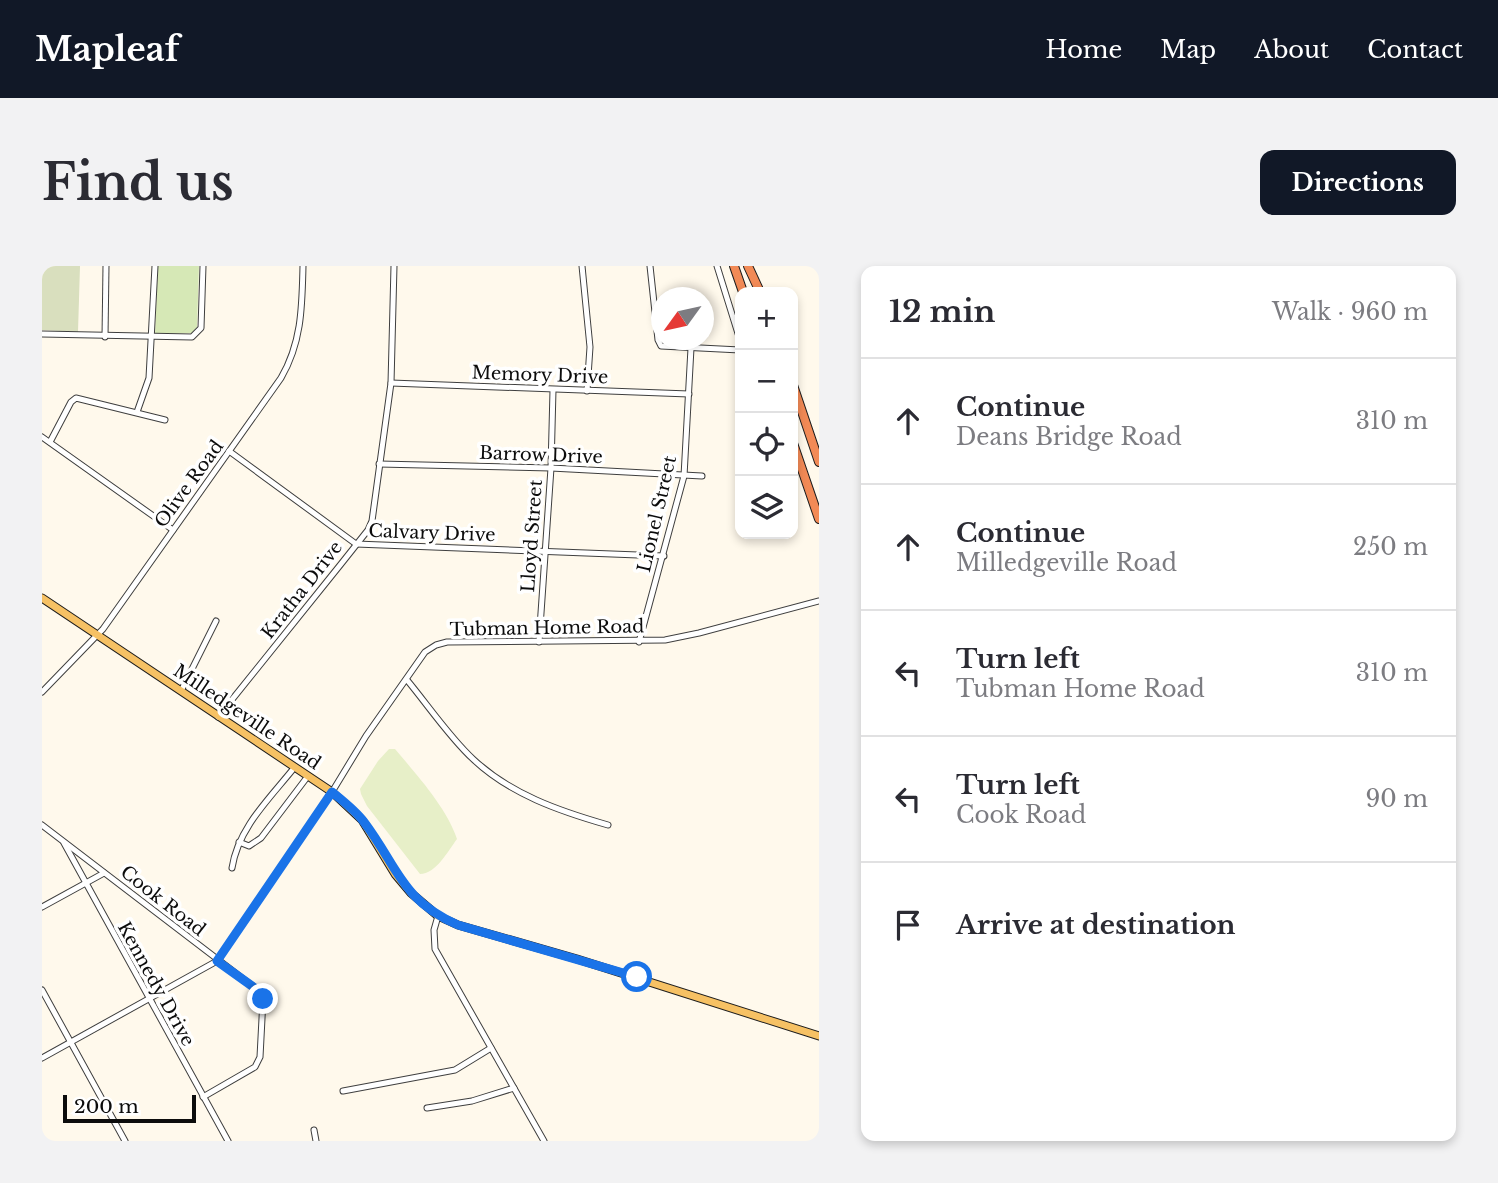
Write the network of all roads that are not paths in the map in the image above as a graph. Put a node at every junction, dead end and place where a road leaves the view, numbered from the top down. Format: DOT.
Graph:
graph roads {
  1 [pos="106,266"];
  2 [pos="155,266"];
  3 [pos="204,266"];
  4 [pos="303,266"];
  5 [pos="394,266"];
  6 [pos="582,266"];
  7 [pos="650,266"];
  8 [pos="717,266"];
  9 [pos="734,266"];
  10 [pos="750,266"];
  11 [pos="652,287"];
  12 [pos="741,287"];
  13 [pos="758,287"];
  14 [pos="735,324"];
  15 [pos="42,334"];
  16 [pos="105,337"];
  17 [pos="150,337"];
  18 [pos="714,349"];
  19 [pos="691,350"];
  20 [pos="735,350"];
  21 [pos="391,383"];
  22 [pos="553,390"];
  23 [pos="587,391"];
  24 [pos="689,394"];
  25 [pos="798,399"];
  26 [pos="137,412"];
  27 [pos="165,420"];
  28 [pos="42,437"];
  29 [pos="50,442"];
  30 [pos="229,451"];
  31 [pos="798,460"];
  32 [pos="819,460"];
  33 [pos="379,464"];
  34 [pos="551,468"];
  35 [pos="684,476"];
  36 [pos="702,476"];
  37 [pos="819,519"];
  38 [pos="173,530"];
  39 [pos="356,544"];
  40 [pos="544,551"];
  41 [pos="664,556"];
  42 [pos="42,598"];
  43 [pos="819,601"];
  44 [pos="216,621"];
  45 [pos="97,635"];
  46 [pos="539,642"];
  47 [pos="639,642"];
  48 [pos="407,680"];
  49 [pos="181,691"];
  50 [pos="42,692"];
  51 [pos="218,717"];
  52 [pos="294,768"];
  53 [pos="308,776"];
  54 [pos="332,792"];
  55 [pos="42,825"];
  56 [pos="608,825"];
  57 [pos="62,840"];
  58 [pos="239,842"];
  59 [pos="232,868"];
  60 [pos="104,873"];
  61 [pos="84,883"];
  62 [pos="42,907"];
  63 [pos="438,916"];
  64 [pos="217,961"];
  65 [pos="42,990"];
  66 [pos="149,1001"];
  67 [pos="819,1036"];
  68 [pos="71,1042"];
  69 [pos="491,1048"];
  70 [pos="42,1058"];
  71 [pos="514,1088"];
  72 [pos="344,1091"];
  73 [pos="204,1097"];
  74 [pos="427,1108"];
  75 [pos="314,1130"];
  76 [pos="125,1141"];
  77 [pos="228,1141"];
  78 [pos="316,1141"];
  79 [pos="544,1141"];
  1 -- 16 [label="street"];
  2 -- 17 [label="street"];
  3 -- 17 [label="street"];
  4 -- 30 [label="street, Olive Road"];
  5 -- 21 [label="street, Kratha Drive"];
  6 -- 23 [label="street"];
  7 -- 11 [label="street"];
  8 -- 14 [label="street"];
  9 -- 12 [label="highway"];
  10 -- 13 [label="highway"];
  15 -- 16 [label="street"];
  16 -- 17 [label="street"];
  17 -- 26 [label="street"];
  18 -- 20 [label="street"];
  19 -- 24 [label="street, Lionel Street"];
  21 -- 22 [label="street, Memory Drive"];
  21 -- 33 [label="street, Kratha Drive"];
  22 -- 23 [label="street, Memory Drive"];
  22 -- 34 [label="street, Lloyd Street"];
  23 -- 24 [label="street, Memory Drive"];
  24 -- 35 [label="street, Lionel Street"];
  25 -- 32 [label="highway"];
  26 -- 27 [label="street"];
  26 -- 29 [label="street"];
  28 -- 29 [label="street"];
  29 -- 38 [label="street"];
  30 -- 38 [label="street, Olive Road"];
  30 -- 39 [label="street, Calvary Drive"];
  31 -- 37 [label="highway"];
  33 -- 34 [label="street, Barrow Drive"];
  33 -- 39 [label="street, Kratha Drive"];
  34 -- 35 [label="street, Barrow Drive"];
  34 -- 40 [label="street, Lloyd Street"];
  35 -- 36 [label="street, Barrow Drive"];
  35 -- 41 [label="street, Lionel Street"];
  38 -- 45 [label="street, Olive Road"];
  39 -- 40 [label="street, Calvary Drive"];
  39 -- 51 [label="street, Kratha Drive"];
  40 -- 41 [label="street, Calvary Drive"];
  40 -- 46 [label="street, Lloyd Street"];
  41 -- 47 [label="street, Lionel Street"];
  42 -- 45 [label="main road, Milledgeville Road"];
  43 -- 47 [label="street, Tubman Home Road"];
  44 -- 49 [label="street"];
  45 -- 49 [label="main road, Milledgeville Road"];
  45 -- 50 [label="street, Olive Road"];
  46 -- 47 [label="street, Tubman Home Road"];
  46 -- 48 [label="street, Tubman Home Road"];
  48 -- 54 [label="street, Tubman Home Road"];
  48 -- 56 [label="street"];
  49 -- 51 [label="main road, Milledgeville Road"];
  51 -- 52 [label="main road, Milledgeville Road"];
  52 -- 53 [label="main road, Milledgeville Road"];
  52 -- 58 [label="street"];
  53 -- 54 [label="main road, Milledgeville Road"];
  53 -- 58 [label="street"];
  54 -- 63 [label="main road, Milledgeville Road"];
  54 -- 64 [label="street, Tubman Home Road"];
  55 -- 57 [label="street, Cook Road"];
  57 -- 60 [label="street, Cook Road"];
  57 -- 61 [label="street, Kennedy Drive"];
  58 -- 59 [label="street"];
  60 -- 61 [label="street"];
  60 -- 64 [label="street, Cook Road"];
  61 -- 62 [label="street"];
  61 -- 66 [label="street, Kennedy Drive"];
  63 -- 67 [label="main road, Milledgeville Road"];
  63 -- 69 [label="street"];
  64 -- 66 [label="street, Tubman Home Road"];
  64 -- 73 [label="street, Cook Road"];
  65 -- 68 [label="street"];
  66 -- 68 [label="street, Tubman Home Road"];
  66 -- 73 [label="street, Kennedy Drive"];
  68 -- 70 [label="street, Tubman Home Road"];
  68 -- 76 [label="street"];
  69 -- 71 [label="street"];
  69 -- 72 [label="street"];
  71 -- 74 [label="street"];
  71 -- 79 [label="street"];
  73 -- 77 [label="street, Kennedy Drive"];
  75 -- 78 [label="street"];
}
